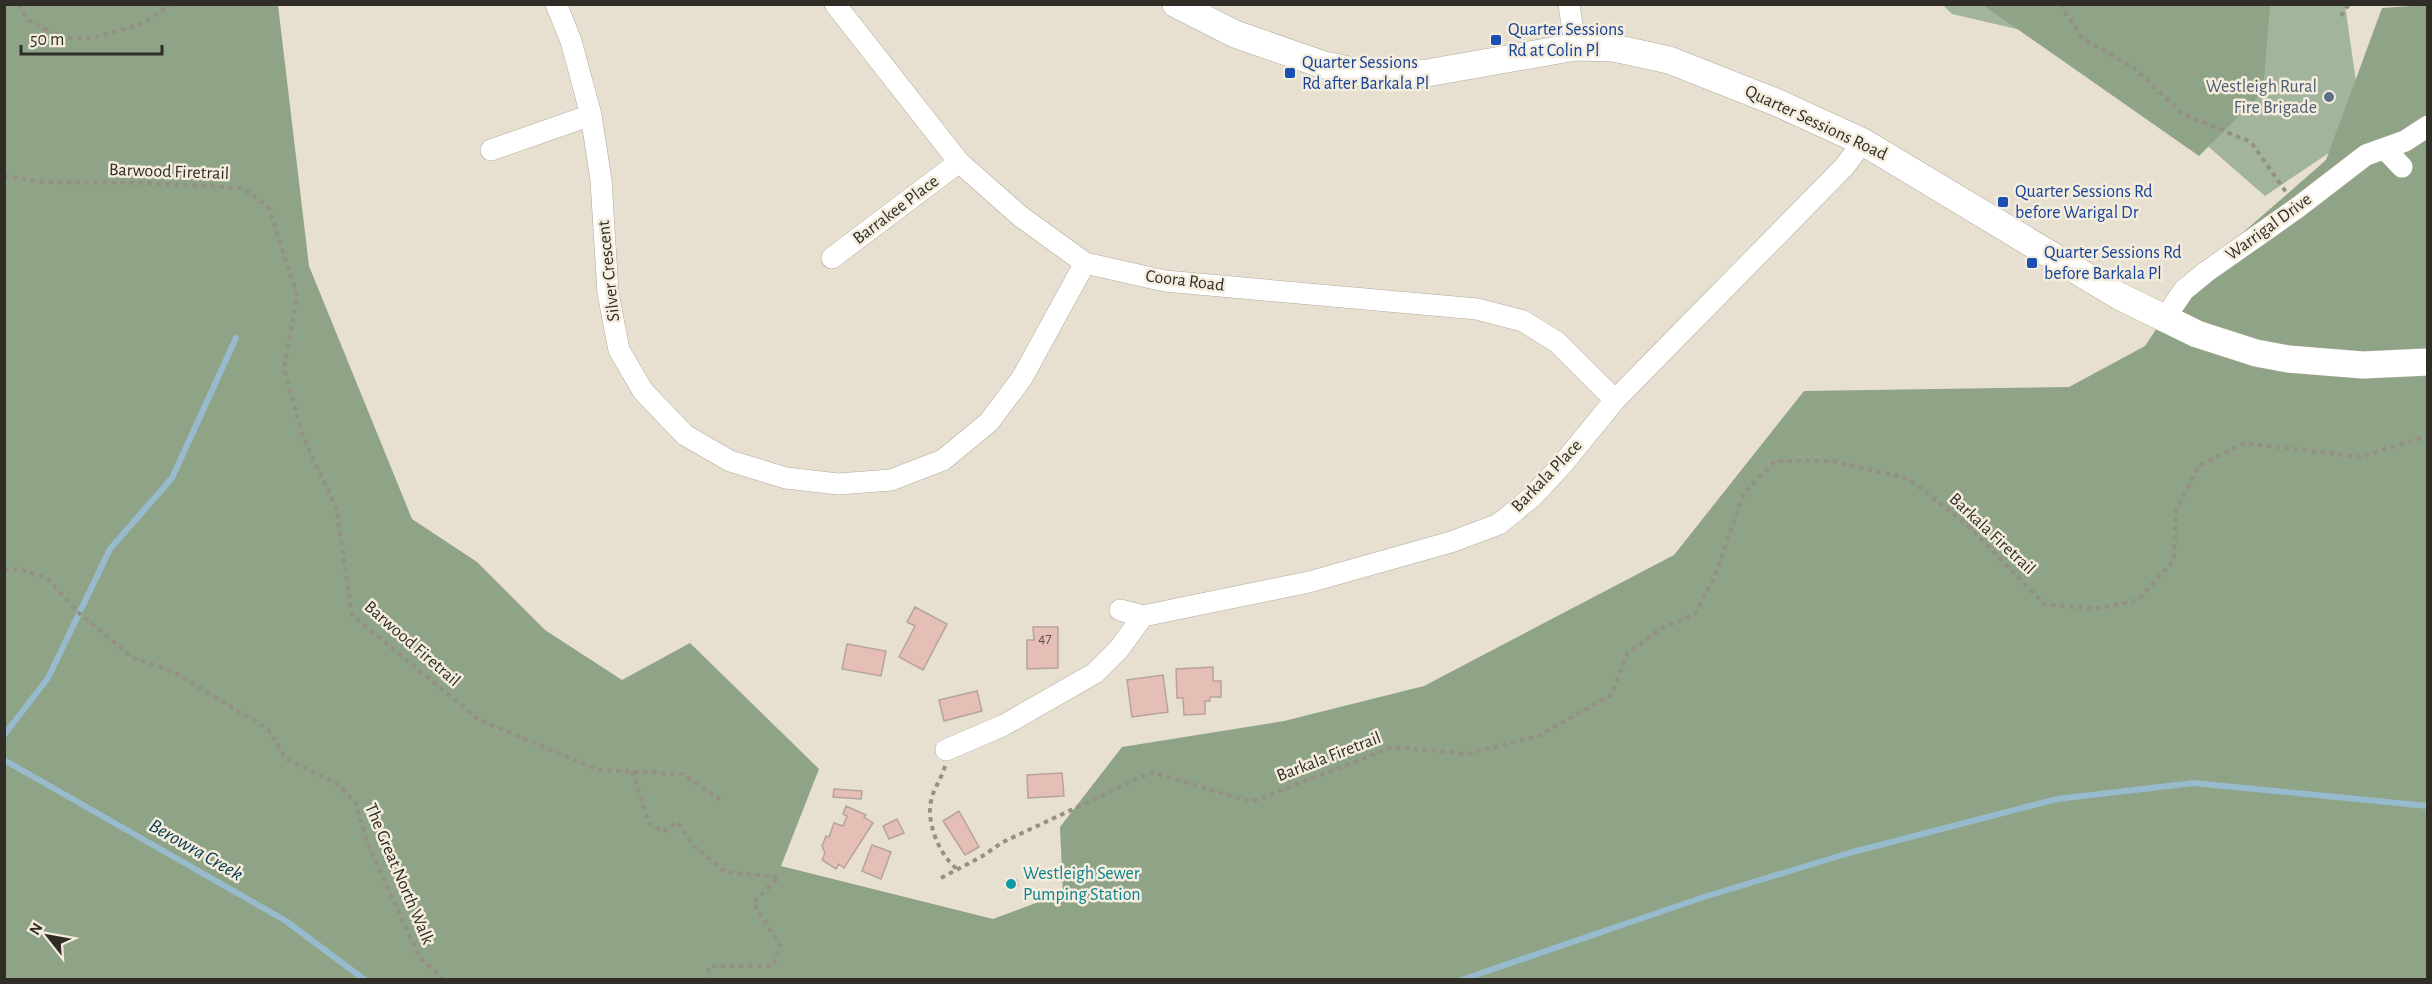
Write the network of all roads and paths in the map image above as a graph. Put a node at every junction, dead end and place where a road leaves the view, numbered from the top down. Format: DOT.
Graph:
graph roads {
  1 [pos="19,4"];
  2 [pos="172,4"];
  3 [pos="556,4"];
  4 [pos="835,4"];
  5 [pos="1176,4"];
  6 [pos="1569,4"];
  7 [pos="2060,4"];
  8 [pos="2349,4"];
  9 [pos="2341,16"];
  10 [pos="1575,47"];
  11 [pos="591,115"];
  12 [pos="2427,126"];
  13 [pos="1863,142"];
  14 [pos="2385,149"];
  15 [pos="491,150"];
  16 [pos="959,162"];
  17 [pos="2402,167"];
  18 [pos="4,176"];
  19 [pos="2297,208"];
  20 [pos="832,258"];
  21 [pos="1085,263"];
  22 [pos="2164,319"];
  23 [pos="2427,362"];
  24 [pos="1615,400"];
  25 [pos="2427,436"];
  26 [pos="4,570"];
  27 [pos="1120,610"];
  28 [pos="1143,616"];
  29 [pos="946,750"];
  30 [pos="632,771"];
  31 [pos="723,801"];
  32 [pos="957,869"];
  33 [pos="941,878"];
  34 [pos="444,980"];
  35 [pos="706,980"];
  1 -- 2 [label="path"];
  3 -- 11 [label="street, Silver Crescent"];
  4 -- 16 [label="street, Coora Road"];
  5 -- 10 [label="main road, Quarter Sessions Road"];
  6 -- 10 [label="street"];
  7 -- 19 [label="path"];
  8 -- 9 [label="path"];
  10 -- 13 [label="main road, Quarter Sessions Road"];
  11 -- 15 [label="street"];
  11 -- 21 [label="street, Silver Crescent"];
  12 -- 14 [label="street, Warrigal Drive"];
  13 -- 22 [label="main road, Quarter Sessions Road"];
  13 -- 24 [label="street, Barkala Place"];
  14 -- 17 [label="street"];
  14 -- 19 [label="street, Warrigal Drive"];
  16 -- 20 [label="street, Barrakee Place"];
  16 -- 21 [label="street, Coora Road"];
  18 -- 30 [label="path, Barwood Firetrail"];
  19 -- 22 [label="street, Warrigal Drive"];
  21 -- 24 [label="street, Coora Road"];
  22 -- 23 [label="main road, Quarter Sessions Road"];
  24 -- 28 [label="street, Barkala Place"];
  25 -- 32 [label="path, Barkala Firetrail"];
  26 -- 34 [label="path, The Great North Walk"];
  27 -- 28 [label="street, Barkala Place"];
  28 -- 29 [label="street"];
  29 -- 32 [label="path"];
  30 -- 31 [label="path, Barwood Firetrail"];
  30 -- 35 [label="path"];
  32 -- 33 [label="path, Barkala Firetrail"];
}
